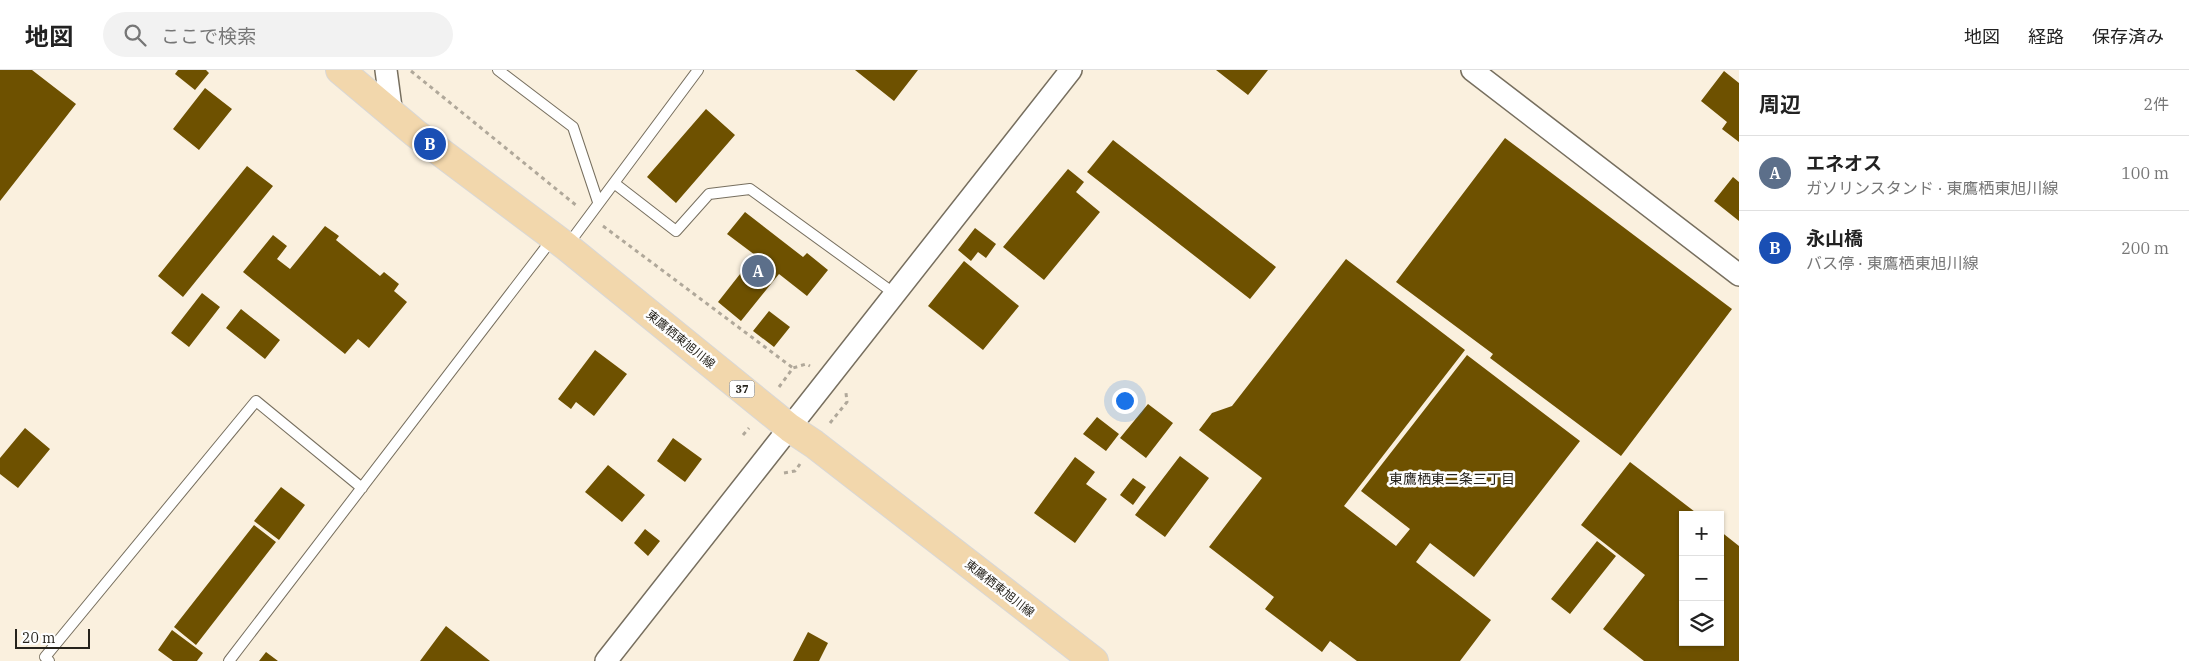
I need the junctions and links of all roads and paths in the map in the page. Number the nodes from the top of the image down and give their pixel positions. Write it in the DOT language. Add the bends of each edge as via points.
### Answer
graph roads {
  1 [pos="340,70"];
  2 [pos="386,70"];
  3 [pos="498,70"];
  4 [pos="698,70"];
  5 [pos="1071,70"];
  6 [pos="1472,70"];
  7 [pos="392,114"];
  8 [pos="614,183"];
  9 [pos="598,202"];
  10 [pos="560,242"];
  11 [pos="1739,275"];
  12 [pos="895,294"];
  13 [pos="790,428"];
  14 [pos="362,488"];
  15 [pos="45,660"];
  16 [pos="230,661"];
  17 [pos="606,661"];
  18 [pos="1094,661"];
  1 -- 7 [label="main road, 東鷹栖東旭川線 / 37"];
  2 -- 7 [label="street"];
  3 -- 9 [label="lane" via="573,127"];
  4 -- 8 [label="lane"];
  5 -- 12 [label="street"];
  6 -- 11 [label="street"];
  7 -- 10 [label="main road, 東鷹栖東旭川線 / 37"];
  8 -- 9 [label="lane"];
  8 -- 12 [label="lane" via="676,231 710,194 750,189"];
  9 -- 10 [label="lane"];
  10 -- 13 [label="main road, 東鷹栖東旭川線 / 37"];
  10 -- 14 [label="lane"];
  12 -- 13 [label="street"];
  13 -- 17 [label="street"];
  13 -- 18 [label="main road, 東鷹栖東旭川線 / 37"];
  14 -- 15 [label="lane" via="256,401"];
  14 -- 16 [label="lane"];
}
